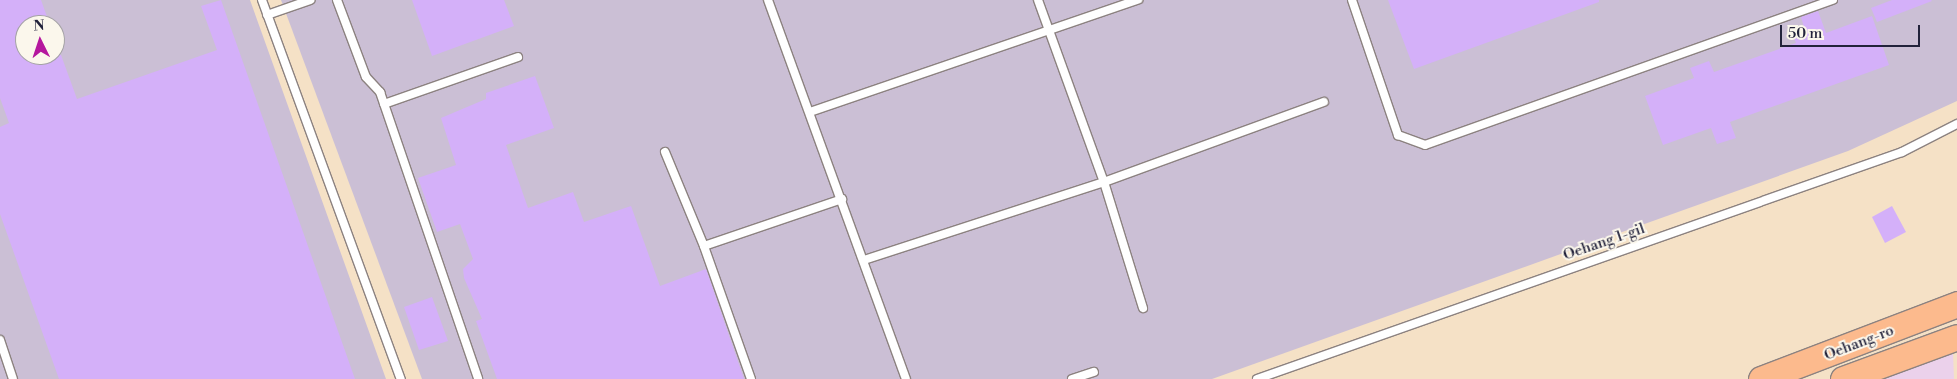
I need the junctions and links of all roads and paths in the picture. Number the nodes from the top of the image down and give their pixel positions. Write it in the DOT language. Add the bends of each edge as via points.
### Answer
graph roads {
  1 [pos="262,0"];
  2 [pos="310,0"];
  3 [pos="337,0"];
  4 [pos="768,0"];
  5 [pos="1038,0"];
  6 [pos="1138,0"];
  7 [pos="1352,0"];
  8 [pos="1834,0"];
  9 [pos="267,15"];
  10 [pos="1048,30"];
  11 [pos="518,57"];
  12 [pos="1324,102"];
  13 [pos="384,104"];
  14 [pos="810,112"];
  15 [pos="1957,124"];
  16 [pos="664,152"];
  17 [pos="1104,182"];
  18 [pos="842,199"];
  19 [pos="704,246"];
  20 [pos="864,260"];
  21 [pos="1957,304"];
  22 [pos="1144,308"];
  23 [pos="1957,337"];
  24 [pos="0,340"];
  25 [pos="1094,372"];
  26 [pos="13,379"];
  27 [pos="401,379"];
  28 [pos="478,379"];
  29 [pos="751,379"];
  30 [pos="906,379"];
  31 [pos="1072,379"];
  32 [pos="1257,379"];
  33 [pos="1761,379"];
  34 [pos="1843,379"];
  1 -- 9 [label="lane"];
  2 -- 9 [label="lane"];
  3 -- 13 [label="lane" via="366,78"];
  4 -- 14 [label="lane"];
  5 -- 10 [label="lane"];
  6 -- 10 [label="lane"];
  7 -- 8 [label="lane" via="1398,134 1425,145"];
  9 -- 27 [label="lane"];
  10 -- 14 [label="lane"];
  10 -- 17 [label="lane"];
  11 -- 13 [label="lane"];
  12 -- 17 [label="lane"];
  13 -- 28 [label="lane"];
  14 -- 18 [label="lane"];
  15 -- 32 [label="lane, Oehang 1-gil" via="1902,152"];
  16 -- 19 [label="lane"];
  17 -- 20 [label="lane"];
  17 -- 22 [label="lane"];
  18 -- 19 [label="lane"];
  18 -- 20 [label="lane"];
  19 -- 29 [label="lane"];
  20 -- 30 [label="lane"];
  21 -- 33 [label="main road, Oehang-ro"];
  23 -- 34 [label="main road, Oehang-ro"];
  24 -- 26 [label="lane"];
  25 -- 31 [label="lane"];
}
